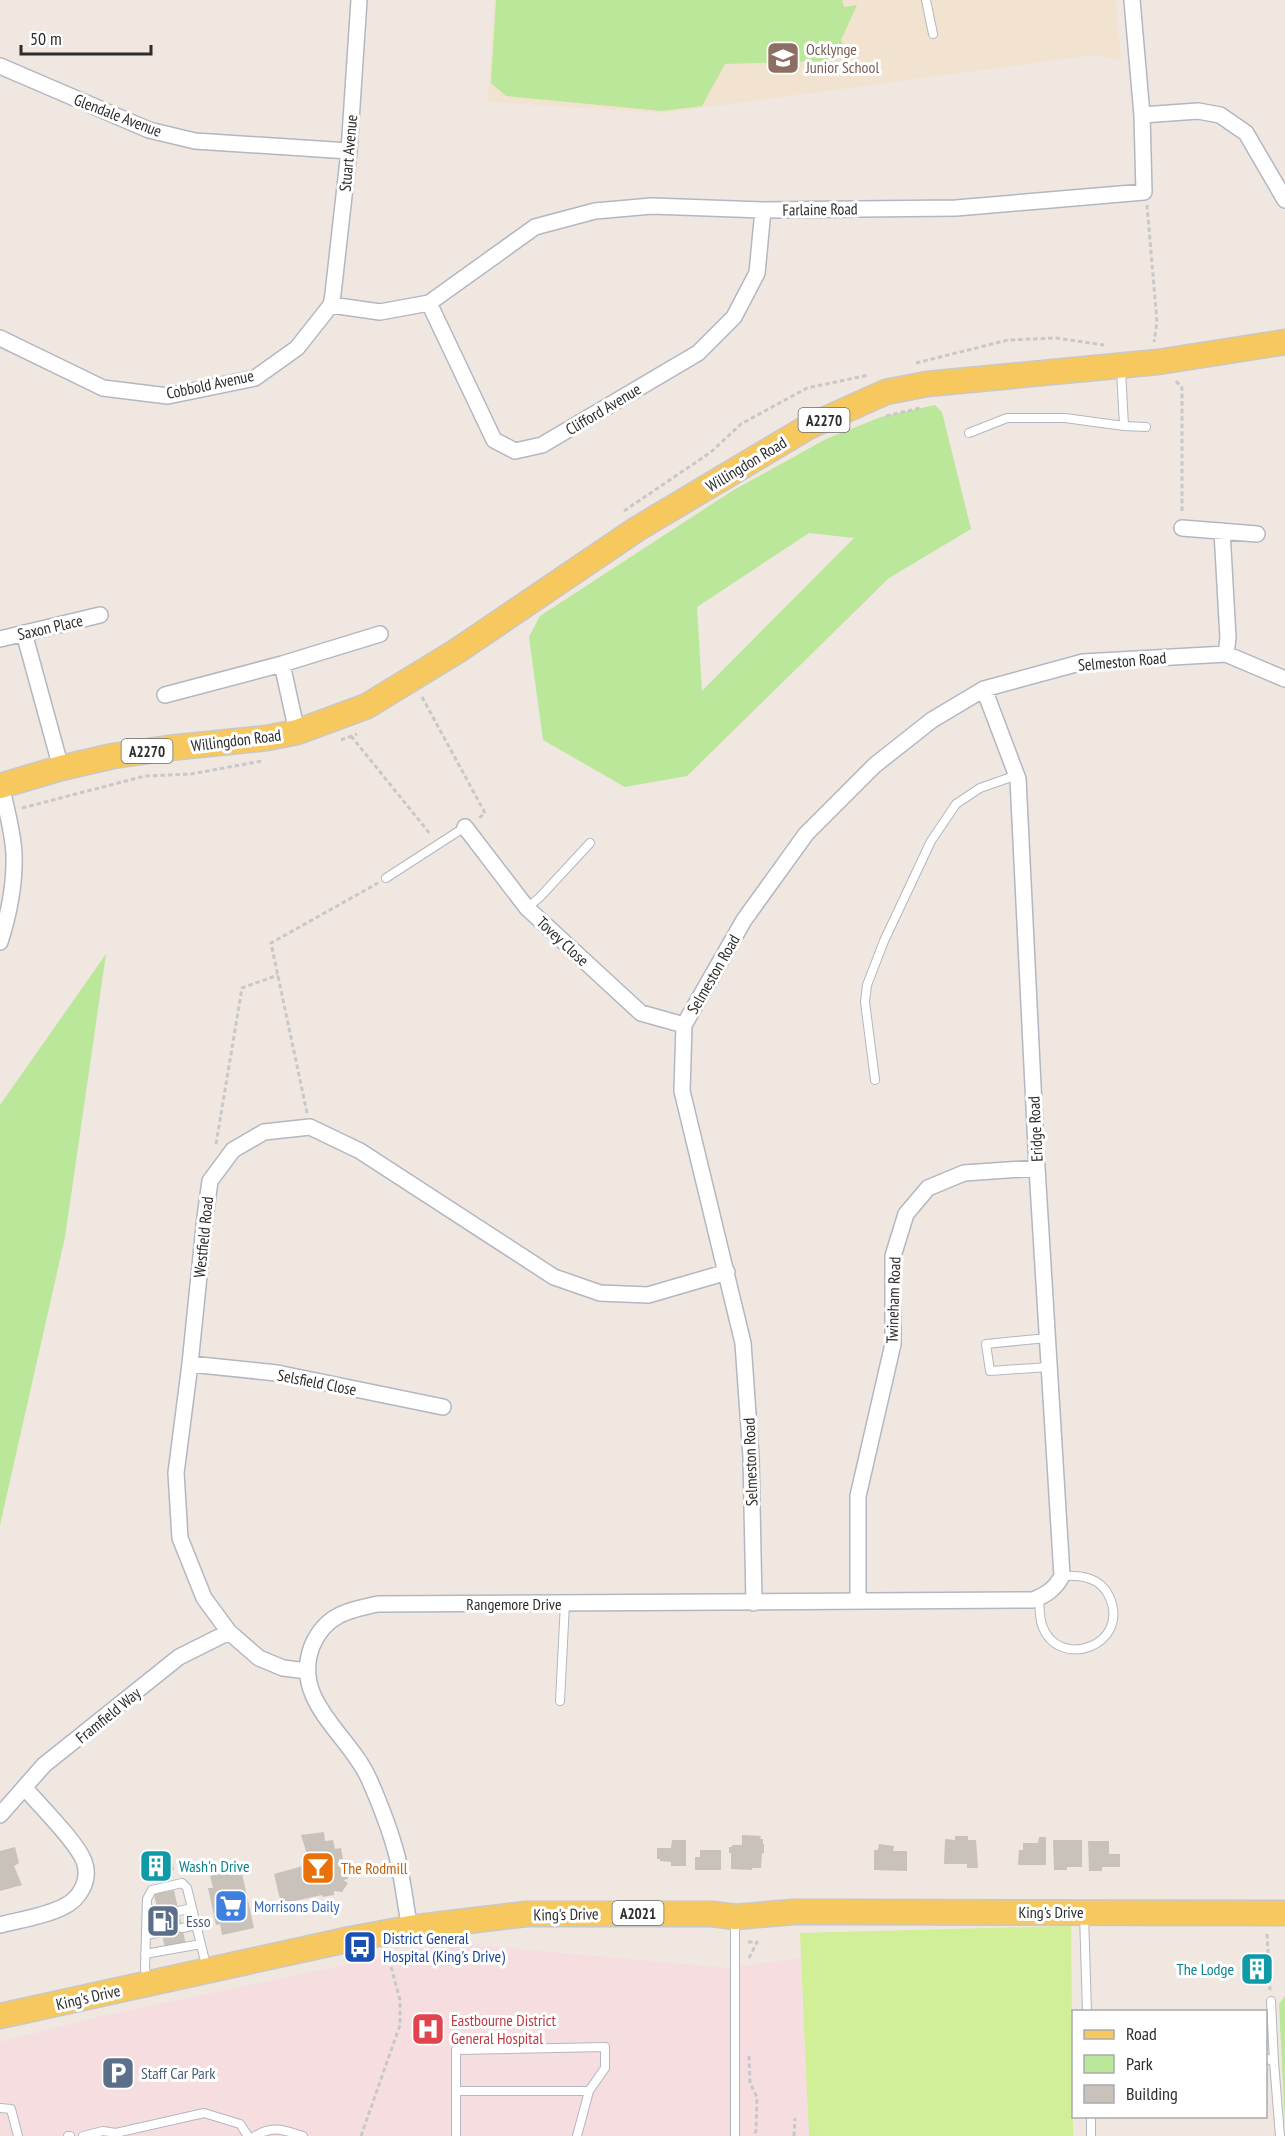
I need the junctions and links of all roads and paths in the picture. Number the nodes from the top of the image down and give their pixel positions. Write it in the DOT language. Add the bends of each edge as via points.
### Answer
graph roads {
  1 [pos="359,0"];
  2 [pos="926,0"];
  3 [pos="1132,0"];
  4 [pos="933,34"];
  5 [pos="0,66"];
  6 [pos="1142,115"];
  7 [pos="349,151"];
  8 [pos="1285,200"];
  9 [pos="763,210"];
  10 [pos="429,303"];
  11 [pos="331,305"];
  12 [pos="0,338"];
  13 [pos="1285,342"];
  14 [pos="1121,365"];
  15 [pos="924,407"];
  16 [pos="881,417"];
  17 [pos="1124,426"];
  18 [pos="1146,427"];
  19 [pos="969,434"];
  20 [pos="1182,528"];
  21 [pos="1222,531"];
  22 [pos="1257,534"];
  23 [pos="100,615"];
  24 [pos="24,633"];
  25 [pos="380,634"];
  26 [pos="0,639"];
  27 [pos="1226,654"];
  28 [pos="282,664"];
  29 [pos="1285,679"];
  30 [pos="984,689"];
  31 [pos="431,691"];
  32 [pos="165,695"];
  33 [pos="422,697"];
  34 [pos="416,700"];
  35 [pos="297,732"];
  36 [pos="360,732"];
  37 [pos="351,736"];
  38 [pos="341,740"];
  39 [pos="268,760"];
  40 [pos="61,768"];
  41 [pos="1017,775"];
  42 [pos="0,785"];
  43 [pos="7,812"];
  44 [pos="465,827"];
  45 [pos="590,843"];
  46 [pos="439,844"];
  47 [pos="386,878"];
  48 [pos="528,908"];
  49 [pos="0,942"];
  50 [pos="278,975"];
  51 [pos="684,1025"];
  52 [pos="874,1080"];
  53 [pos="310,1127"];
  54 [pos="215,1147"];
  55 [pos="1037,1168"];
  56 [pos="727,1272"];
  57 [pos="1047,1338"];
  58 [pos="190,1364"];
  59 [pos="1049,1367"];
  60 [pos="443,1407"];
  61 [pos="1062,1576"];
  62 [pos="1039,1598"];
  63 [pos="858,1601"];
  64 [pos="565,1603"];
  65 [pos="754,1603"];
  66 [pos="229,1632"];
  67 [pos="307,1671"];
  68 [pos="560,1701"];
  69 [pos="25,1788"];
  70 [pos="0,1815"];
  71 [pos="192,1908"];
  72 [pos="178,1911"];
  73 [pos="1084,1913"];
  74 [pos="1276,1913"];
  75 [pos="158,1915"];
  76 [pos="147,1917"];
  77 [pos="735,1917"];
  78 [pos="0,1925"];
  79 [pos="196,1925"];
  80 [pos="182,1928"];
  81 [pos="410,1928"];
  82 [pos="162,1932"];
  83 [pos="381,1933"];
  84 [pos="146,1935"];
  85 [pos="735,1943"];
  86 [pos="201,1944"];
  87 [pos="146,1954"];
  88 [pos="748,1960"];
  89 [pos="208,1970"];
  90 [pos="147,1984"];
  91 [pos="1270,2001"];
  92 [pos="1087,2010"];
  93 [pos="0,2016"];
  94 [pos="749,2050"];
  95 [pos="1270,2060"];
  96 [pos="456,2091"];
  97 [pos="589,2091"];
  98 [pos="0,2108"];
  99 [pos="795,2118"];
  100 [pos="1090,2118"];
  101 [pos="18,2136"];
  102 [pos="83,2136"];
  103 [pos="248,2136"];
  104 [pos="255,2136"];
  105 [pos="303,2136"];
  106 [pos="361,2136"];
  107 [pos="456,2136"];
  108 [pos="578,2136"];
  109 [pos="735,2136"];
  110 [pos="753,2136"];
  111 [pos="794,2136"];
  112 [pos="1091,2136"];
  113 [pos="1280,2136"];
  1 -- 7 [label="street, Stuart Avenue"];
  2 -- 4 [label="lane"];
  3 -- 6 [label="street, Farlaine Road"];
  5 -- 7 [label="street, Glendale Avenue" via="148,130 172,136 195,141"];
  6 -- 8 [label="street" via="1198,111 1220,115 1246,133"];
  6 -- 9 [label="street, Farlaine Road" via="1144,192 956,208"];
  7 -- 11 [label="street, Stuart Avenue"];
  9 -- 10 [label="street, Farlaine Road" via="652,206 595,211 535,227"];
  9 -- 10 [label="street, Clifford Avenue" via="757,273 734,317 698,353 542,446 515,451 494,440"];
  10 -- 11 [label="street, Farlaine Road" via="380,312"];
  11 -- 12 [label="street, Cobbold Avenue" via="297,348 255,378 168,396 104,388"];
  13 -- 14 [label="main road, Willingdon Road / A2270"];
  14 -- 17 [label="lane"];
  14 -- 35 [label="main road, Willingdon Road / A2270" via="927,384 886,392 808,427 638,529 457,651 367,706"];
  15 -- 16 [label="path"];
  17 -- 18 [label="lane"];
  17 -- 19 [label="lane" via="1065,418 1007,418"];
  20 -- 21 [label="street"];
  21 -- 22 [label="street"];
  21 -- 27 [label="street"];
  23 -- 24 [label="street, Saxon Place"];
  24 -- 26 [label="street, Saxon Place"];
  24 -- 40 [label="street"];
  25 -- 28 [label="street"];
  27 -- 29 [label="street, Selmeston Road"];
  27 -- 30 [label="street, Selmeston Road" via="1083,662"];
  28 -- 32 [label="street"];
  28 -- 35 [label="street, Willingdon Road"];
  30 -- 41 [label="street, Eridge Road"];
  30 -- 51 [label="street, Selmeston Road" via="932,720 875,765 806,834 744,920"];
  31 -- 33 [label="path"];
  33 -- 34 [label="path"];
  33 -- 44 [label="path" via="485,813"];
  35 -- 40 [label="main road, Willingdon Road / A2270" via="113,756"];
  36 -- 37 [label="path"];
  37 -- 38 [label="path"];
  37 -- 46 [label="path"];
  39 -- 43 [label="path" via="191,774 145,776"];
  40 -- 42 [label="main road, Willingdon Road / A2270"];
  41 -- 52 [label="lane" via="980,788 956,804 931,841 888,931 867,985 865,1002"];
  41 -- 55 [label="street, Eridge Road"];
  42 -- 43 [label="street"];
  43 -- 49 [label="street" via="14,880"];
  44 -- 46 [label="lane"];
  44 -- 48 [label="street, Tovey Close"];
  45 -- 48 [label="lane"];
  46 -- 47 [label="lane"];
  47 -- 50 [label="path" via="271,943"];
  48 -- 51 [label="street, Tovey Close" via="641,1013"];
  50 -- 53 [label="path"];
  50 -- 54 [label="path" via="242,988"];
  51 -- 56 [label="street, Selmeston Road" via="682,1091"];
  53 -- 56 [label="street" via="360,1151 554,1276 591,1290 648,1295"];
  53 -- 58 [label="street, Westfield Road" via="264,1132 232,1150 210,1181"];
  55 -- 57 [label="street, Eridge Road"];
  55 -- 63 [label="street, Twineham Road" via="964,1173 928,1188 906,1214 893,1256 893,1344 858,1496"];
  56 -- 65 [label="street, Selmeston Road" via="743,1343 751,1457"];
  57 -- 59 [label="street, Eridge Road"];
  57 -- 59 [label="lane" via="986,1344 990,1371"];
  58 -- 60 [label="street, Selsfield Close" via="277,1373"];
  58 -- 66 [label="street, Westfield Road" via="176,1473 180,1538 204,1598"];
  59 -- 61 [label="street, Eridge Road"];
  61 -- 62 [label="street" via="1057,1585"];
  61 -- 62 [label="lane" via="1092,1579 1107,1591 1114,1612 1105,1637 1087,1649 1064,1648 1049,1638 1042,1627"];
  62 -- 63 [label="street, Rangemore Drive"];
  63 -- 65 [label="street, Rangemore Drive"];
  64 -- 65 [label="street, Rangemore Drive"];
  64 -- 67 [label="street, Rangemore Drive" via="378,1604 345,1611 315,1639"];
  64 -- 68 [label="lane"];
  66 -- 67 [label="street, Westfield Road" via="259,1658 283,1668"];
  66 -- 69 [label="street, Framfield Way" via="179,1657 44,1765"];
  67 -- 81 [label="street, Rangemore Drive" via="315,1701 364,1769 382,1810 397,1858"];
  69 -- 70 [label="street, Framfield Way"];
  69 -- 78 [label="street" via="76,1847 84,1862 83,1888 78,1898 61,1908"];
  71 -- 72 [label="lane"];
  71 -- 76 [label="lane" via="182,1883 152,1890 147,1899"];
  71 -- 79 [label="lane"];
  73 -- 74 [label="main road, King's Drive / A2021"];
  73 -- 77 [label="main road, King's Drive / A2021" via="793,1912"];
  73 -- 92 [label="lane"];
  74 -- 91 [label="path"];
  75 -- 76 [label="lane"];
  76 -- 84 [label="lane"];
  77 -- 81 [label="main road, King's Drive / A2021" via="526,1914"];
  77 -- 85 [label="lane"];
  79 -- 80 [label="lane"];
  79 -- 86 [label="lane"];
  81 -- 83 [label="main road, King's Drive / A2021"];
  82 -- 84 [label="lane"];
  83 -- 89 [label="main road, King's Drive / A2021"];
  83 -- 106 [label="path" via="400,2000 400,2025"];
  84 -- 87 [label="lane"];
  85 -- 88 [label="path" via="757,1942"];
  85 -- 109 [label="lane"];
  86 -- 87 [label="lane"];
  86 -- 89 [label="lane"];
  87 -- 90 [label="lane"];
  89 -- 90 [label="main road, King's Drive / A2021"];
  90 -- 93 [label="main road, King's Drive / A2021"];
  91 -- 95 [label="lane"];
  94 -- 110 [label="path" via="750,2083 757,2097"];
  95 -- 113 [label="lane"];
  96 -- 97 [label="lane"];
  96 -- 97 [label="lane" via="456,2050 605,2047 605,2068"];
  96 -- 107 [label="lane"];
  97 -- 108 [label="lane"];
  98 -- 101 [label="lane" via="11,2109"];
  99 -- 111 [label="path"];
  100 -- 112 [label="lane"];
  102 -- 103 [label="lane" via="103,2131 116,2133 204,2113 240,2124"];
  104 -- 105 [label="lane" via="275,2128"];
}
